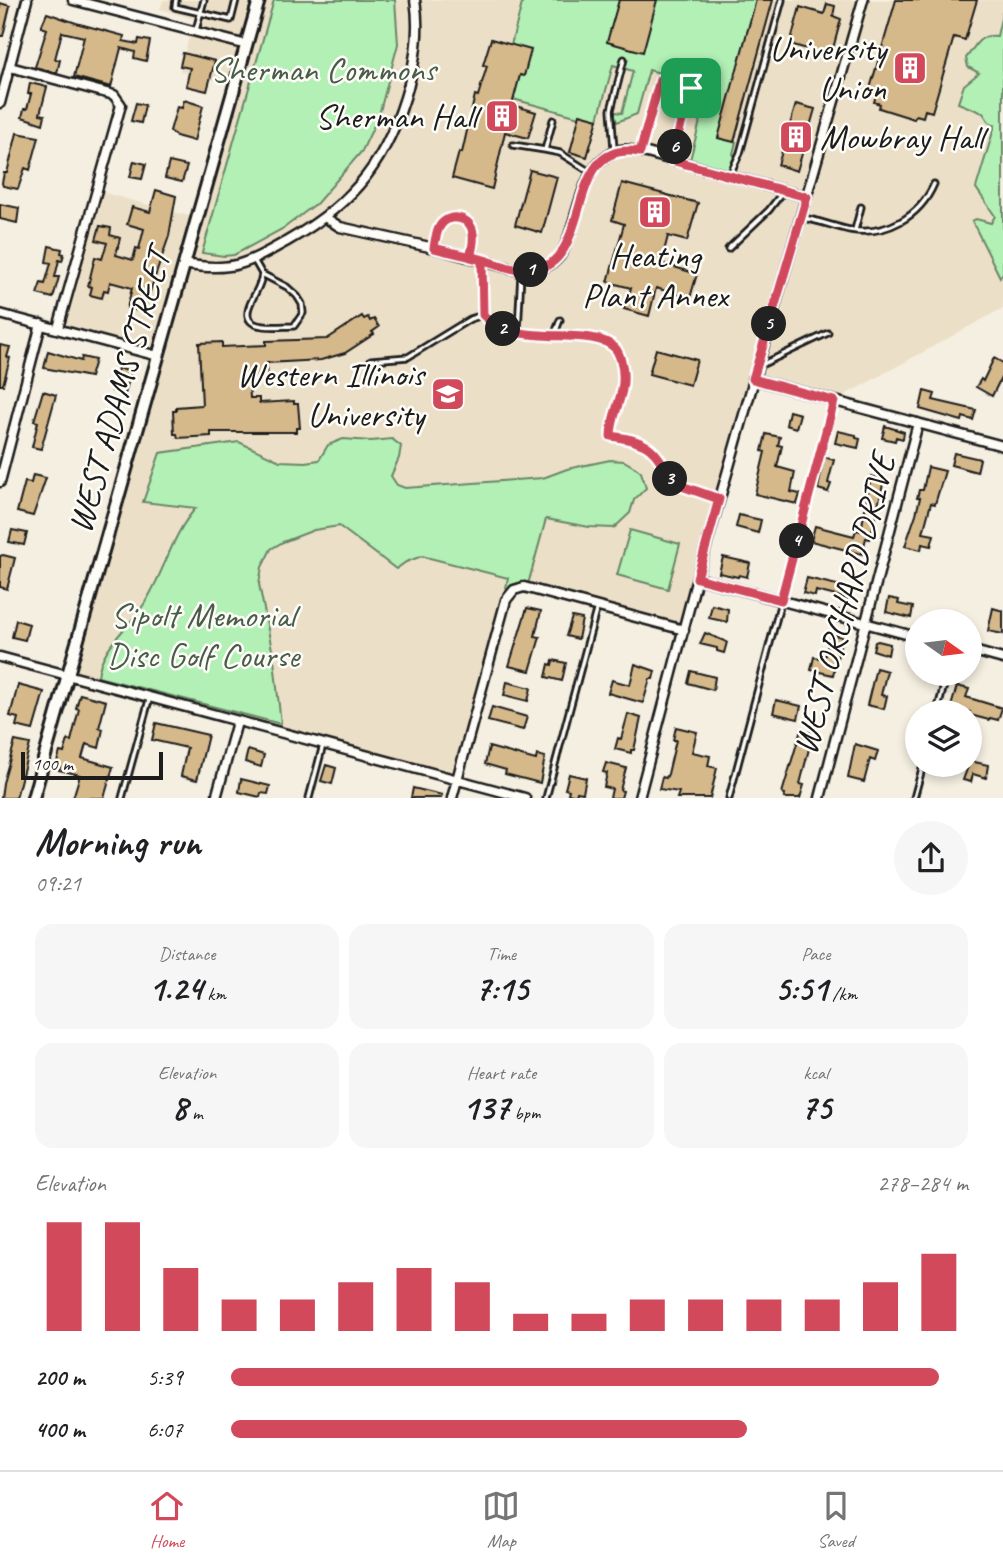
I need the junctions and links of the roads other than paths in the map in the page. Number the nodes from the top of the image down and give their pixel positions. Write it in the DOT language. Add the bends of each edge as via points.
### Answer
graph roads {
  1 [pos="27,0"];
  2 [pos="73,0"];
  3 [pos="176,0"];
  4 [pos="204,0"];
  5 [pos="236,0"];
  6 [pos="260,0"];
  7 [pos="415,0"];
  8 [pos="782,0"];
  9 [pos="863,0"];
  10 [pos="201,13"];
  11 [pos="196,32"];
  12 [pos="247,45"];
  13 [pos="624,59"];
  14 [pos="10,67"];
  15 [pos="0,103"];
  16 [pos="553,120"];
  17 [pos="513,145"];
  18 [pos="545,150"];
  19 [pos="614,152"];
  20 [pos="640,152"];
  21 [pos="671,160"];
  22 [pos="592,173"];
  23 [pos="729,176"];
  24 [pos="933,184"];
  25 [pos="783,191"];
  26 [pos="807,197"];
  27 [pos="861,206"];
  28 [pos="326,218"];
  29 [pos="800,218"];
  30 [pos="855,230"];
  31 [pos="434,248"];
  32 [pos="728,249"];
  33 [pos="470,257"];
  34 [pos="254,260"];
  35 [pos="482,260"];
  36 [pos="184,264"];
  37 [pos="521,271"];
  38 [pos="262,274"];
  39 [pos="0,314"];
  40 [pos="483,315"];
  41 [pos="560,320"];
  42 [pos="41,324"];
  43 [pos="58,328"];
  44 [pos="518,331"];
  45 [pos="828,333"];
  46 [pos="554,336"];
  47 [pos="158,356"];
  48 [pos="371,360"];
  49 [pos="757,366"];
  50 [pos="753,379"];
  51 [pos="834,401"];
  52 [pos="918,423"];
  53 [pos="1003,446"];
  54 [pos="0,482"];
  55 [pos="719,499"];
  56 [pos="697,578"];
  57 [pos="781,600"];
  58 [pos="597,607"];
  59 [pos="866,623"];
  60 [pos="684,630"];
  61 [pos="905,634"];
  62 [pos="982,653"];
  63 [pos="0,657"];
  64 [pos="1003,659"];
  65 [pos="67,676"];
  66 [pos="150,698"];
  67 [pos="237,722"];
  68 [pos="323,745"];
  69 [pos="920,777"];
  70 [pos="457,781"];
  71 [pos="33,798"];
  72 [pos="122,798"];
  73 [pos="216,798"];
  74 [pos="309,798"];
  75 [pos="452,798"];
  76 [pos="525,798"];
  77 [pos="546,798"];
  78 [pos="639,798"];
  79 [pos="729,798"];
  80 [pos="820,798"];
  81 [pos="914,798"];
  1 -- 14 [label="street"];
  2 -- 11 [label="street"];
  3 -- 10 [label="lane" via="174,7"];
  4 -- 10 [label="lane"];
  5 -- 10 [label="lane" via="231,20"];
  6 -- 12 [label="street, WEST ADAMS STREET"];
  7 -- 28 [label="street" via="415,61 390,139 370,173"];
  8 -- 23 [label="lane" via="740,153"];
  9 -- 26 [label="street"];
  10 -- 11 [label="lane"];
  11 -- 12 [label="street"];
  12 -- 36 [label="street, WEST ADAMS STREET"];
  13 -- 19 [label="lane" via="611,110"];
  14 -- 15 [label="street"];
  14 -- 43 [label="street" via="114,96 121,105"];
  16 -- 18 [label="lane"];
  17 -- 18 [label="lane"];
  18 -- 22 [label="lane" via="560,153"];
  19 -- 20 [label="street"];
  19 -- 22 [label="street"];
  20 -- 21 [label="street"];
  20 -- 21 [label="lane" via="660,80 691,88"];
  21 -- 23 [label="street"];
  22 -- 37 [label="street" via="561,254 548,266"];
  23 -- 25 [label="street"];
  24 -- 30 [label="lane" via="923,204 908,217 891,227"];
  25 -- 26 [label="street"];
  25 -- 32 [label="lane"];
  26 -- 29 [label="street"];
  27 -- 30 [label="lane"];
  28 -- 31 [label="street" via="340,227"];
  28 -- 34 [label="street"];
  29 -- 30 [label="lane"];
  29 -- 49 [label="street"];
  31 -- 33 [label="street"];
  31 -- 33 [label="lane" via="442,223 458,218 474,235"];
  33 -- 35 [label="street"];
  34 -- 36 [label="street" via="220,269"];
  34 -- 38 [label="lane"];
  35 -- 37 [label="street"];
  35 -- 40 [label="lane"];
  36 -- 47 [label="street, WEST ADAMS STREET"];
  37 -- 44 [label="lane"];
  38 -- 38 [label="lane" via="249,307 252,323 258,327 294,326 303,313 302,304 287,287"];
  39 -- 42 [label="street"];
  40 -- 44 [label="lane" via="498,328"];
  40 -- 48 [label="lane" via="408,357"];
  41 -- 46 [label="lane"];
  42 -- 43 [label="street"];
  42 -- 54 [label="street"];
  43 -- 47 [label="street"];
  44 -- 46 [label="lane"];
  45 -- 49 [label="lane"];
  46 -- 55 [label="lane" via="602,341 615,348 624,374 611,436 643,443 662,460 673,483"];
  47 -- 65 [label="street, WEST ADAMS STREET"];
  49 -- 50 [label="street"];
  50 -- 51 [label="street"];
  50 -- 55 [label="street"];
  51 -- 52 [label="street"];
  51 -- 57 [label="lane"];
  52 -- 53 [label="street"];
  52 -- 59 [label="street, WEST ORCHARD DRIVE"];
  55 -- 56 [label="street"];
  56 -- 57 [label="street"];
  56 -- 60 [label="street"];
  57 -- 59 [label="street"];
  57 -- 79 [label="lane"];
  58 -- 60 [label="street"];
  58 -- 70 [label="street" via="524,587 514,590 506,600"];
  58 -- 77 [label="lane"];
  59 -- 61 [label="street"];
  59 -- 80 [label="street, WEST ORCHARD DRIVE"];
  60 -- 78 [label="street"];
  62 -- 64 [label="street"];
  63 -- 65 [label="street"];
  65 -- 66 [label="street"];
  65 -- 71 [label="street, WEST ADAMS STREET"];
  66 -- 67 [label="street"];
  66 -- 72 [label="lane"];
  67 -- 68 [label="street"];
  67 -- 73 [label="street"];
  68 -- 70 [label="street"];
  68 -- 74 [label="lane"];
  69 -- 81 [label="lane"];
  70 -- 75 [label="street"];
  70 -- 76 [label="street"];
}
